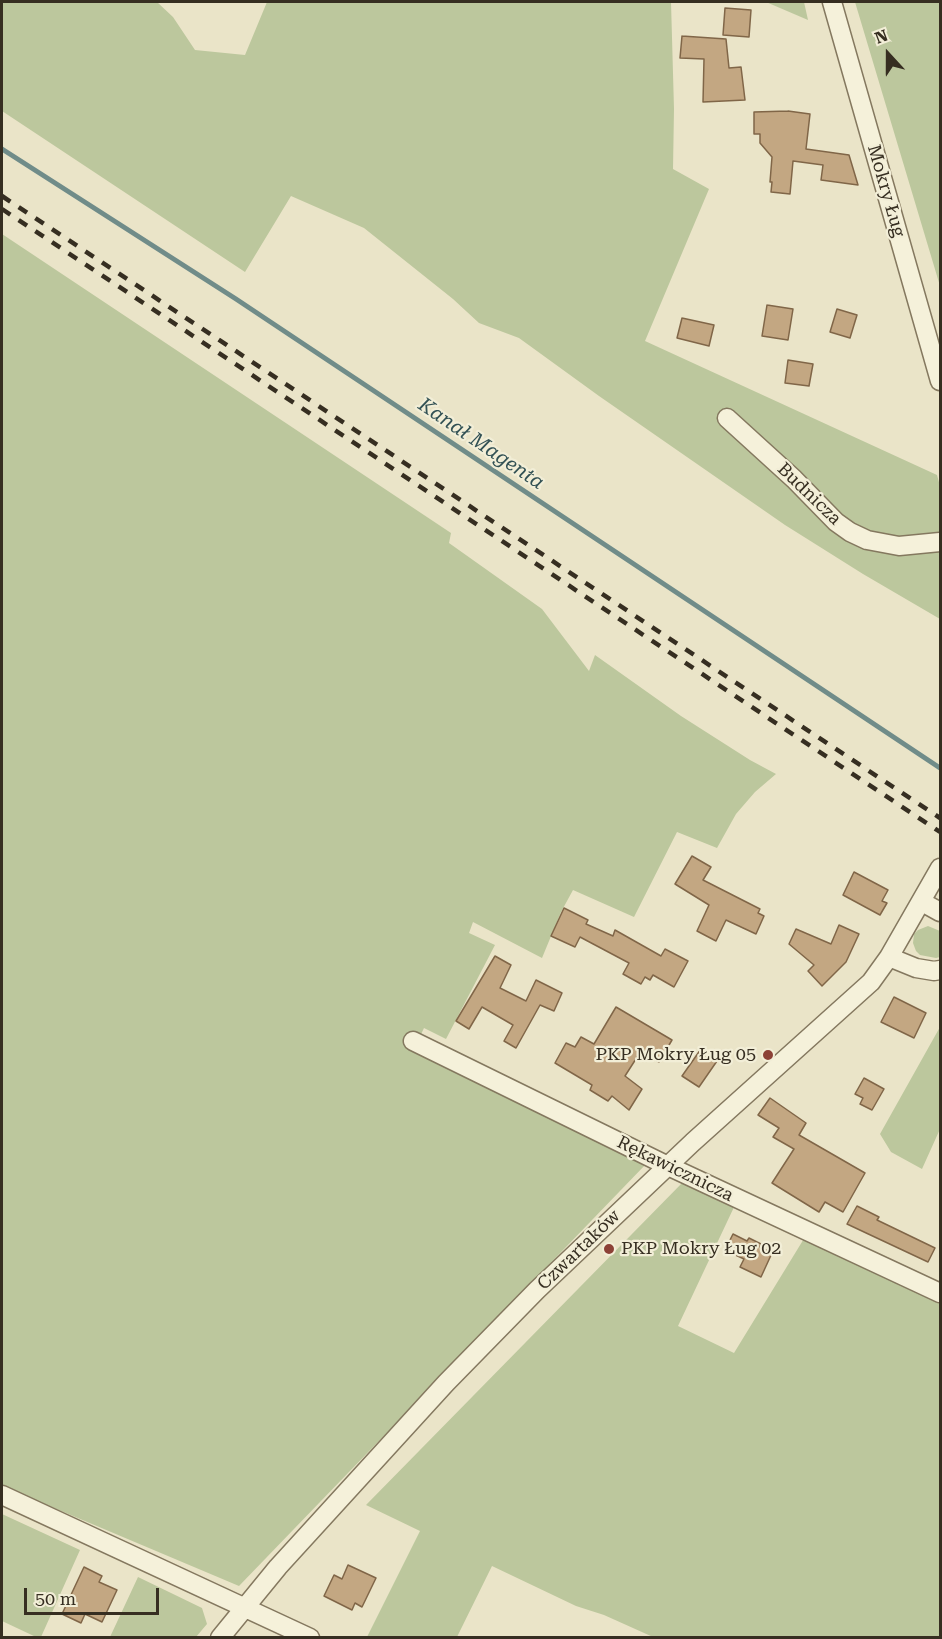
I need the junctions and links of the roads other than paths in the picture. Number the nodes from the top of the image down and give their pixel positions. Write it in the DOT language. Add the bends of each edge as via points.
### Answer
graph roads {
  1 [pos="832,2"];
  2 [pos="940,381"];
  3 [pos="727,418"];
  4 [pos="940,542"];
  5 [pos="940,868"];
  6 [pos="921,902"];
  7 [pos="940,912"];
  8 [pos="889,957"];
  9 [pos="940,970"];
  10 [pos="412,1041"];
  11 [pos="668,1166"];
  12 [pos="940,1293"];
  13 [pos="2,1495"];
  14 [pos="244,1606"];
  15 [pos="220,1638"];
  16 [pos="310,1638"];
  1 -- 2 [label="street, Mokry Ług"];
  3 -- 4 [label="street, Budnicza" via="850,532 867,540 899,546"];
  5 -- 6 [label="street, Czwartaków"];
  6 -- 7 [label="street"];
  6 -- 8 [label="street, Czwartaków"];
  8 -- 9 [label="street" via="916,968"];
  8 -- 11 [label="street, Czwartaków" via="863,990"];
  10 -- 11 [label="street, Rękawicznicza"];
  11 -- 12 [label="street, Rękawicznicza"];
  11 -- 14 [label="street, Czwartaków" via="446,1383"];
  13 -- 14 [label="street"];
  14 -- 15 [label="street, Czwartaków"];
  14 -- 16 [label="street"];
}
